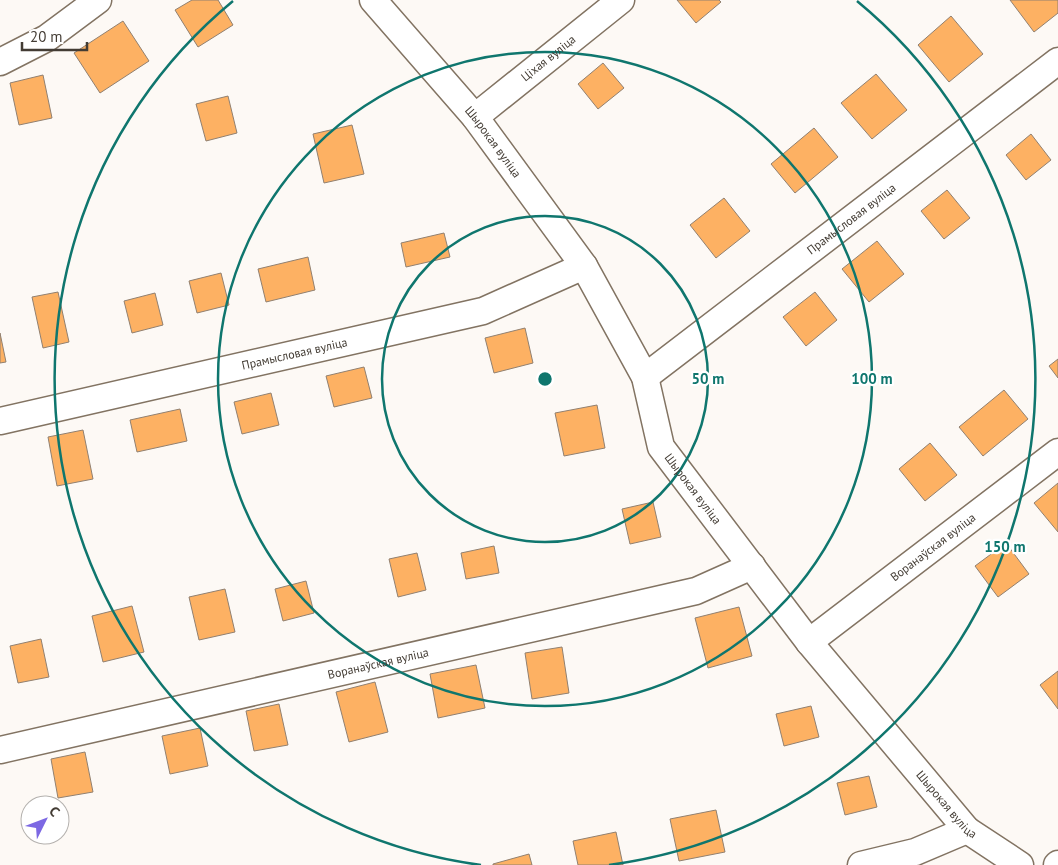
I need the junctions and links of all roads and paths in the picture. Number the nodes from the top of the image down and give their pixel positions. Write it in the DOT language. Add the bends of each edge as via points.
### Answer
graph roads {
  1 [pos="98,0"];
  2 [pos="373,0"];
  3 [pos="621,0"];
  4 [pos="1058,61"];
  5 [pos="0,62"];
  6 [pos="475,117"];
  7 [pos="584,266"];
  8 [pos="645,377"];
  9 [pos="0,421"];
  10 [pos="1058,452"];
  11 [pos="752,566"];
  12 [pos="809,642"];
  13 [pos="0,750"];
  14 [pos="967,830"];
  15 [pos="861,865"];
  16 [pos="1020,865"];
  1 -- 5 [label="street" via="47,38"];
  2 -- 6 [label="street, Шырокая вуліца"];
  3 -- 6 [label="street, Ціхая вуліца"];
  4 -- 8 [label="street, Прамысловая вуліца"];
  6 -- 7 [label="street, Шырокая вуліца"];
  7 -- 8 [label="street, Шырокая вуліца"];
  7 -- 9 [label="street, Прамысловая вуліца" via="483,310"];
  8 -- 11 [label="street, Шырокая вуліца" via="661,447"];
  10 -- 12 [label="street, Воранаўская вуліца"];
  11 -- 12 [label="street, Шырокая вуліца"];
  11 -- 13 [label="street, Воранаўская вуліца" via="696,591"];
  12 -- 14 [label="street, Шырокая вуліца"];
  14 -- 15 [label="street" via="915,852"];
  14 -- 16 [label="street, Шырокая вуліца"];
}
